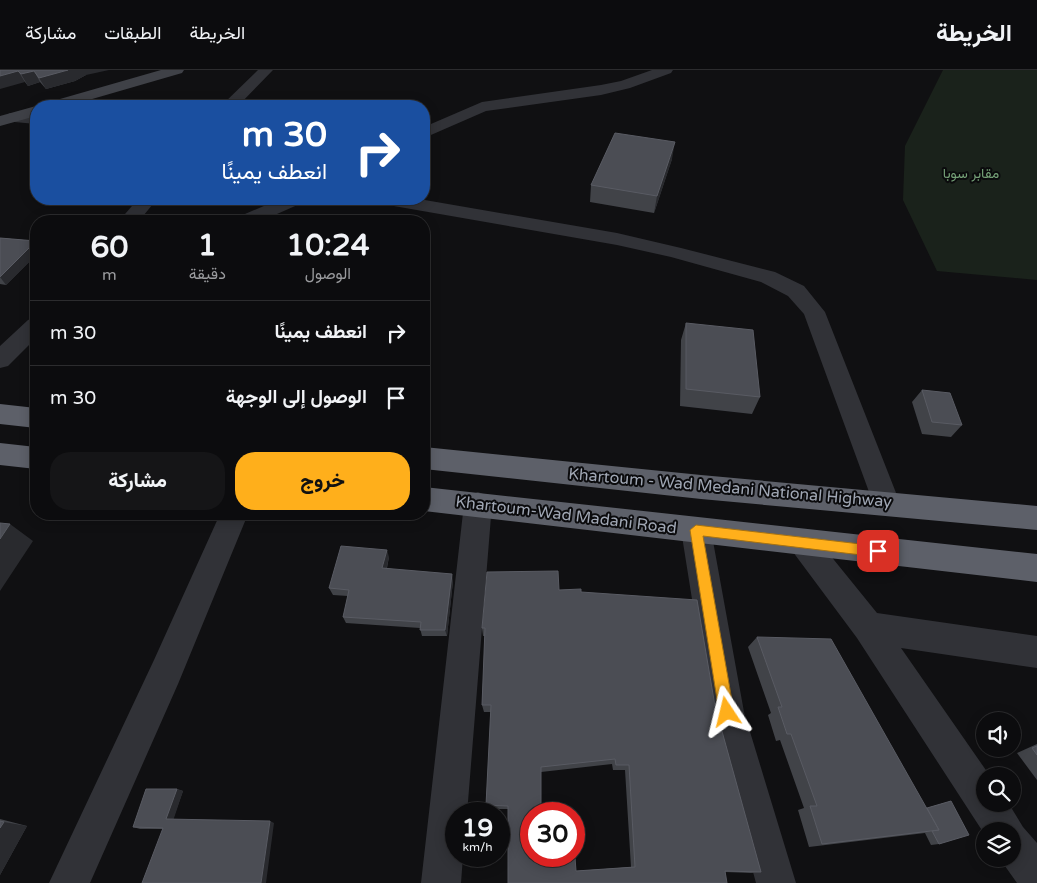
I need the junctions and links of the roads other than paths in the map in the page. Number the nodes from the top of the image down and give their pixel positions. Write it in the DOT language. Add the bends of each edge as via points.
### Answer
graph roads {
  1 [pos="177,70"];
  2 [pos="266,70"];
  3 [pos="666,70"];
  4 [pos="73,100"];
  5 [pos="235,100"];
  6 [pos="30,113"];
  7 [pos="30,119"];
  8 [pos="5,120"];
  9 [pos="430,130"];
  10 [pos="143,205"];
  11 [pos="281,205"];
  12 [pos="423,205"];
  13 [pos="134,215"];
  14 [pos="259,215"];
  15 [pos="30,332"];
  16 [pos="0,360"];
  17 [pos="0,414"];
  18 [pos="30,417"];
  19 [pos="0,454"];
  20 [pos="30,457"];
  21 [pos="430,459"];
  22 [pos="430,500"];
  23 [pos="886,503"];
  24 [pos="478,504"];
  25 [pos="1037,518"];
  26 [pos="231,520"];
  27 [pos="696,530"];
  28 [pos="803,543"];
  29 [pos="1037,568"];
  30 [pos="868,627"];
  31 [pos="1037,652"];
  32 [pos="976,788"];
  33 [pos="1021,855"];
  34 [pos="1037,877"];
  35 [pos="69,883"];
  36 [pos="441,883"];
  37 [pos="776,883"];
  1 -- 4 [label="street"];
  2 -- 5 [label="street"];
  3 -- 9 [label="street" via="601,90 482,107"];
  6 -- 8 [label="street"];
  7 -- 8 [label="street"];
  10 -- 13 [label="street"];
  11 -- 14 [label="street"];
  12 -- 23 [label="street" via="617,238 768,277 796,291 814,312"];
  15 -- 16 [label="street"];
  17 -- 18 [label="highway"];
  19 -- 20 [label="highway"];
  21 -- 23 [label="highway, Khartoum - Wad Medani National Highway"];
  22 -- 24 [label="highway, Khartoum-Wad Madani Road"];
  23 -- 25 [label="highway, Khartoum - Wad Medani National Highway"];
  24 -- 27 [label="highway, Khartoum-Wad Madani Road"];
  24 -- 36 [label="street"];
  26 -- 35 [label="street"];
  27 -- 28 [label="highway, Khartoum-Wad Madani Road"];
  27 -- 37 [label="street" via="727,712"];
  28 -- 29 [label="highway, Khartoum-Wad Madani Road"];
  28 -- 30 [label="street"];
  30 -- 31 [label="street"];
  30 -- 32 [label="street"];
  33 -- 34 [label="street"];
}
